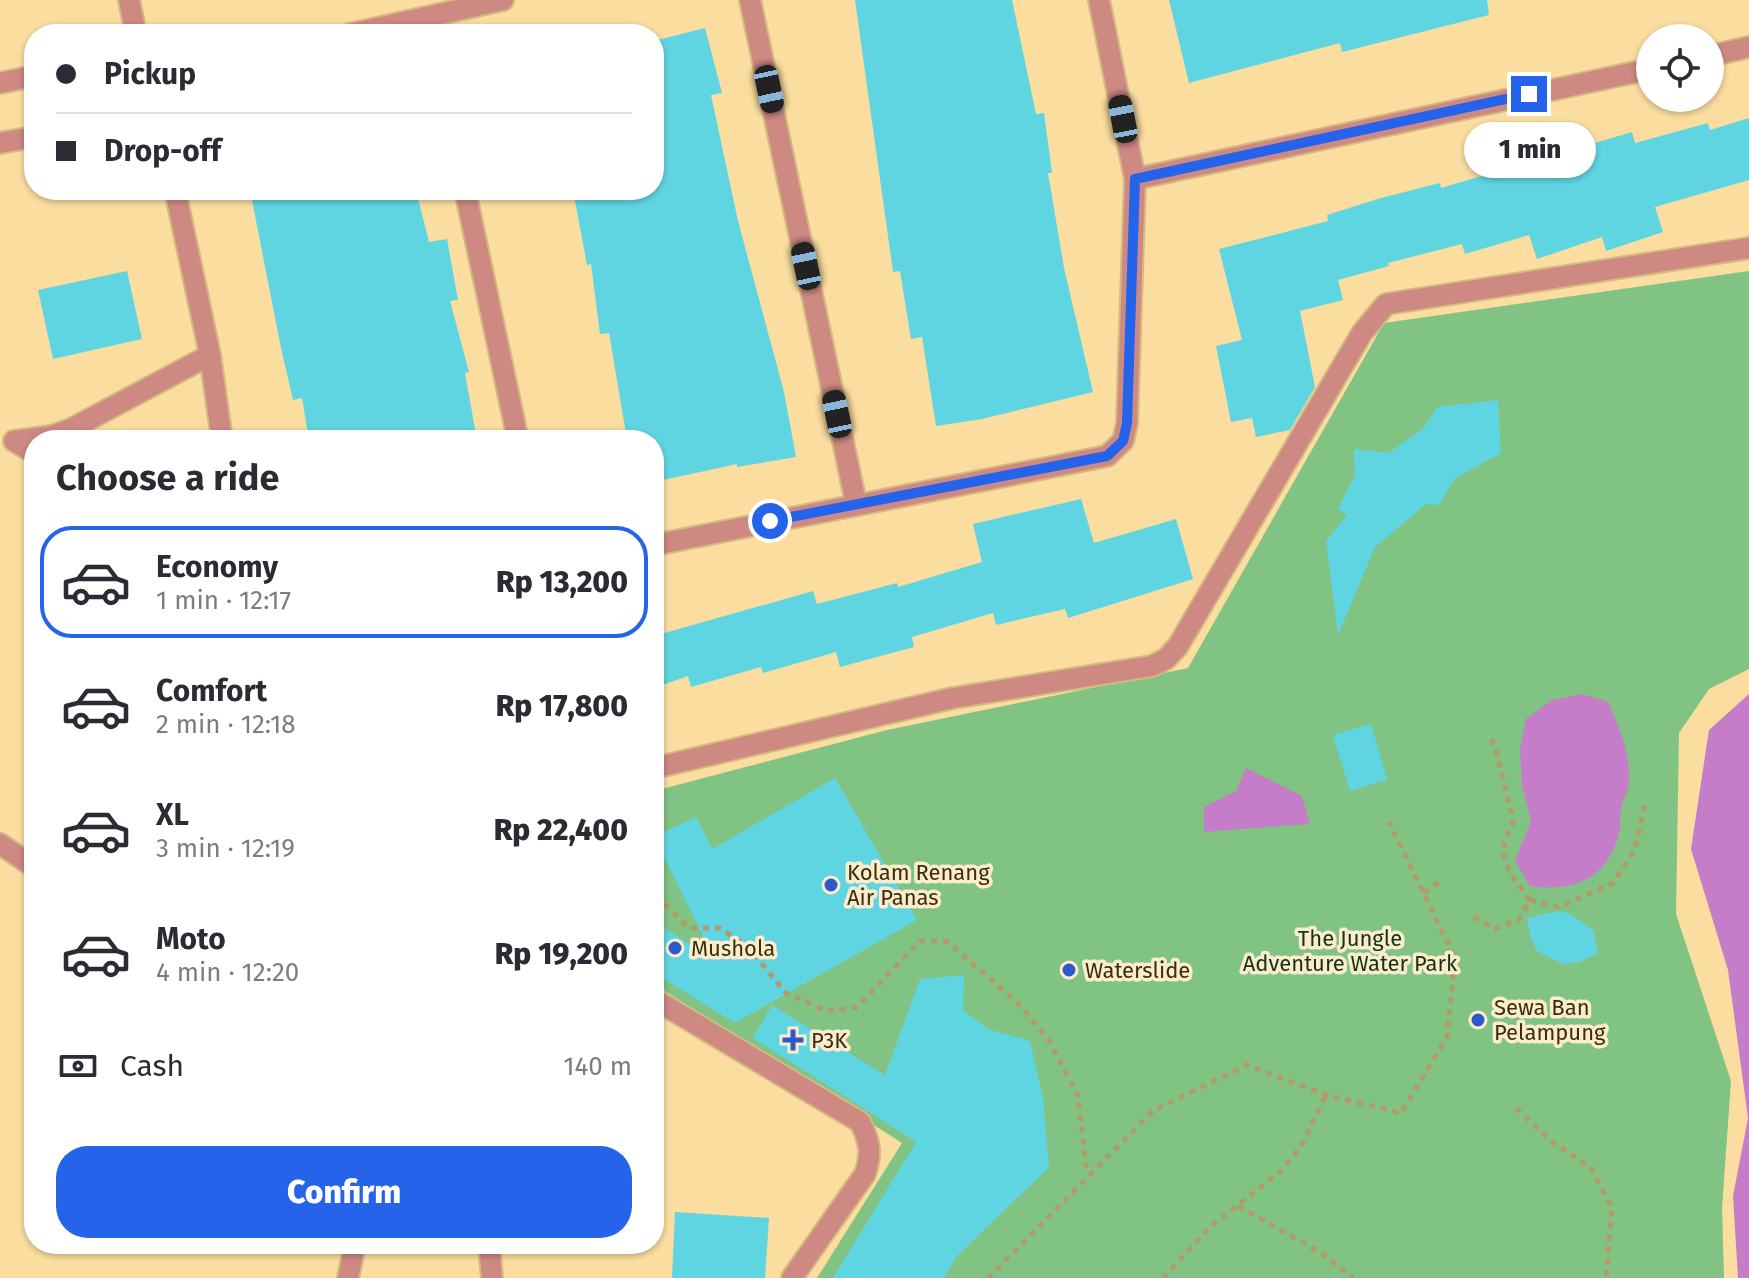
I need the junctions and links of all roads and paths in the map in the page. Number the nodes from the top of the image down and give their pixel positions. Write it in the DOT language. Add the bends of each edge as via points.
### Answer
graph roads {
  1 [pos="129,0"];
  2 [pos="503,0"];
  3 [pos="750,0"];
  4 [pos="1099,0"];
  5 [pos="134,24"];
  6 [pos="436,24"];
  7 [pos="1749,47"];
  8 [pos="1724,53"];
  9 [pos="1636,72"];
  10 [pos="24,78"];
  11 [pos="0,83"];
  12 [pos="24,139"];
  13 [pos="0,143"];
  14 [pos="1135,179"];
  15 [pos="177,200"];
  16 [pos="467,200"];
  17 [pos="1749,248"];
  18 [pos="210,355"];
  19 [pos="68,430"];
  20 [pos="221,430"];
  21 [pos="516,430"];
  22 [pos="856,503"];
  23 [pos="664,543"];
  24 [pos="1489,733"];
  25 [pos="664,766"];
  26 [pos="1645,805"];
  27 [pos="1389,822"];
  28 [pos="0,844"];
  29 [pos="24,860"];
  30 [pos="1442,880"];
  31 [pos="1424,893"];
  32 [pos="1530,900"];
  33 [pos="664,903"];
  34 [pos="1474,917"];
  35 [pos="664,1005"];
  36 [pos="1326,1095"];
  37 [pos="1516,1108"];
  38 [pos="1087,1175"];
  39 [pos="1238,1206"];
  40 [pos="353,1254"];
  41 [pos="490,1254"];
  42 [pos="991,1277"];
  43 [pos="348,1278"];
  44 [pos="492,1278"];
  45 [pos="792,1278"];
  46 [pos="1163,1278"];
  47 [pos="1353,1278"];
  48 [pos="1606,1278"];
  1 -- 5 [label="street"];
  2 -- 6 [label="street"];
  3 -- 22 [label="street"];
  4 -- 14 [label="street"];
  7 -- 8 [label="street"];
  9 -- 14 [label="street"];
  10 -- 11 [label="street"];
  12 -- 13 [label="street"];
  14 -- 22 [label="street" via="1127,423 1116,450 1107,456"];
  15 -- 18 [label="street"];
  16 -- 21 [label="street"];
  17 -- 25 [label="street" via="1386,304 1362,333 1178,646 1152,666 953,698"];
  18 -- 19 [label="street"];
  18 -- 20 [label="street"];
  22 -- 23 [label="street"];
  24 -- 32 [label="path" via="1514,820 1502,843 1508,872"];
  26 -- 32 [label="path" via="1635,849 1613,883 1559,907"];
  27 -- 31 [label="path"];
  28 -- 29 [label="street"];
  30 -- 31 [label="path"];
  31 -- 36 [label="path" via="1455,958 1447,1037 1401,1113"];
  32 -- 34 [label="path" via="1519,919 1495,929"];
  33 -- 38 [label="path" via="689,928 720,928 747,946 786,993 827,1011 857,1007 920,941 946,941 1015,1000 1049,1040 1078,1096"];
  35 -- 45 [label="street" via="860,1122 869,1140 865,1174"];
  36 -- 38 [label="path" via="1247,1065 1154,1110"];
  36 -- 39 [label="path" via="1290,1159"];
  37 -- 48 [label="path" via="1591,1168 1612,1208"];
  38 -- 42 [label="path"];
  39 -- 46 [label="path" via="1210,1227"];
  39 -- 47 [label="path" via="1323,1254"];
  40 -- 43 [label="street"];
  41 -- 44 [label="street"];
}
